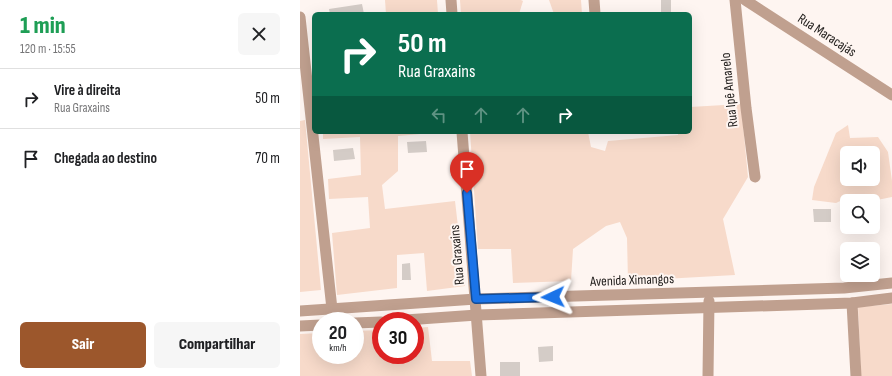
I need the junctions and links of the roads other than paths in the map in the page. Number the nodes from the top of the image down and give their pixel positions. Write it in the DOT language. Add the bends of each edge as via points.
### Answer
graph roads {
  1 [pos="451,0"];
  2 [pos="594,0"];
  3 [pos="735,0"];
  4 [pos="745,0"];
  5 [pos="452,12"];
  6 [pos="596,12"];
  7 [pos="300,17"];
  8 [pos="892,95"];
  9 [pos="305,111"];
  10 [pos="462,134"];
  11 [pos="755,177"];
  12 [pos="892,284"];
  13 [pos="709,292"];
  14 [pos="892,298"];
  15 [pos="476,299"];
  16 [pos="852,303"];
  17 [pos="708,307"];
  18 [pos="332,309"];
  19 [pos="300,311"];
  20 [pos="478,315"];
  21 [pos="424,319"];
  22 [pos="312,325"];
  23 [pos="300,326"];
  24 [pos="482,376"];
  25 [pos="708,376"];
  26 [pos="856,376"];
  1 -- 5 [label="street"];
  2 -- 6 [label="street"];
  3 -- 11 [label="street, Rua Ipê Amarelo"];
  4 -- 8 [label="street, Rua Maracajás"];
  7 -- 9 [label="street"];
  9 -- 18 [label="street"];
  10 -- 15 [label="street, Rua Graxains"];
  12 -- 13 [label="street, Avenida Ximangos"];
  13 -- 15 [label="street, Avenida Ximangos"];
  13 -- 17 [label="street"];
  14 -- 16 [label="street"];
  15 -- 18 [label="street, Avenida Ximangos"];
  15 -- 20 [label="street, Rua Graxains"];
  16 -- 17 [label="street"];
  16 -- 26 [label="street"];
  17 -- 20 [label="street"];
  17 -- 25 [label="street"];
  18 -- 19 [label="street, Avenida Ximangos"];
  20 -- 21 [label="street"];
  20 -- 24 [label="street, Rua Graxains"];
  22 -- 23 [label="street"];
}
